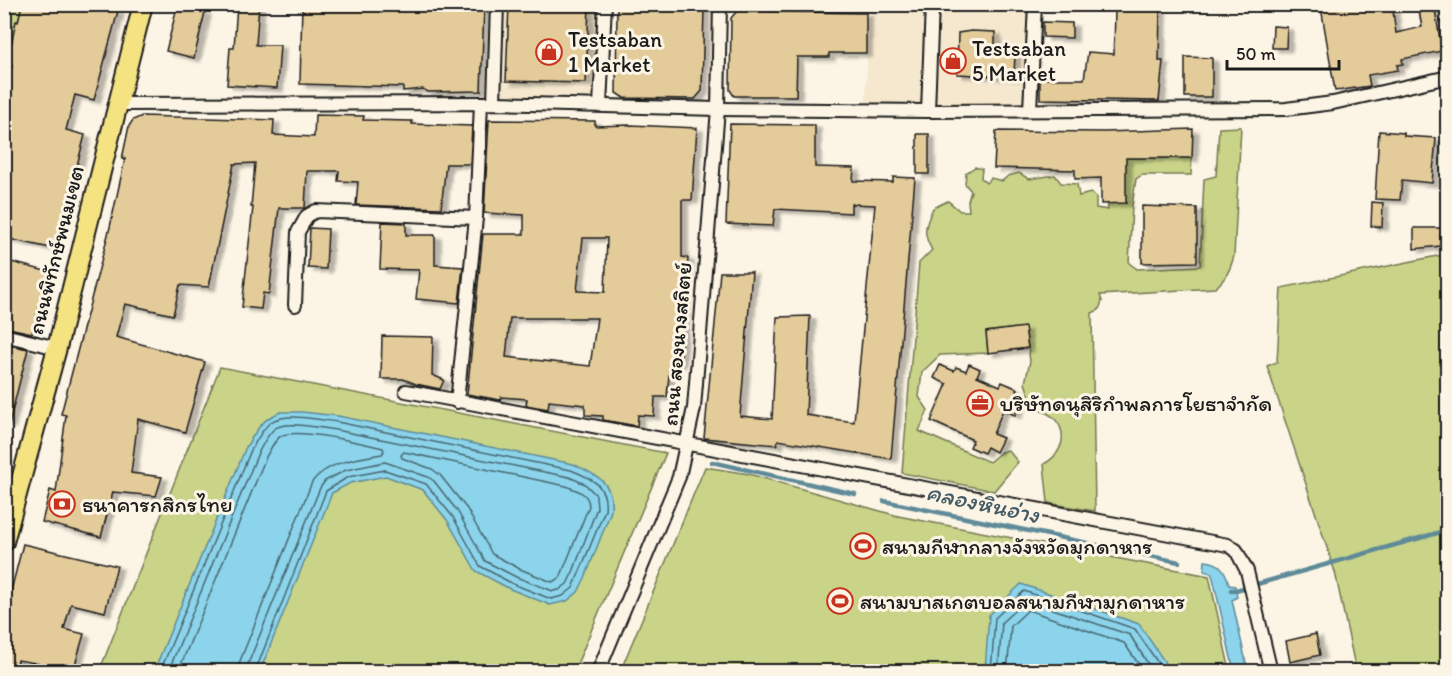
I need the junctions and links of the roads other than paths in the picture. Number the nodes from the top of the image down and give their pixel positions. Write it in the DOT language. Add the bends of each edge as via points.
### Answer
graph roads {
  1 [pos="142,4"];
  2 [pos="497,4"];
  3 [pos="605,4"];
  4 [pos="720,4"];
  5 [pos="932,4"];
  6 [pos="1035,4"];
  7 [pos="1448,77"];
  8 [pos="487,103"];
  9 [pos="117,104"];
  10 [pos="600,105"];
  11 [pos="718,109"];
  12 [pos="1030,110"];
  13 [pos="928,111"];
  14 [pos="476,218"];
  15 [pos="295,305"];
  16 [pos="4,335"];
  17 [pos="57,348"];
  18 [pos="406,392"];
  19 [pos="457,402"];
  20 [pos="688,444"];
  21 [pos="4,542"];
  22 [pos="598,672"];
  23 [pos="1270,672"];
  1 -- 9 [label="main road, ถนนพิทักษ์พนมเขต"];
  2 -- 8 [label="street"];
  3 -- 10 [label="street"];
  4 -- 11 [label="street, ถนน สองนางสถิตย์"];
  5 -- 13 [label="street"];
  6 -- 12 [label="street"];
  7 -- 12 [label="street" via="1333,103 1286,109"];
  8 -- 9 [label="street"];
  8 -- 10 [label="street"];
  8 -- 14 [label="street"];
  9 -- 17 [label="main road, ถนนพิทักษ์พนมเขต"];
  10 -- 11 [label="street"];
  11 -- 13 [label="street"];
  11 -- 20 [label="street, ถนน สองนางสถิตย์"];
  12 -- 13 [label="street"];
  14 -- 15 [label="street" via="316,211 307,216 298,232"];
  14 -- 19 [label="street"];
  16 -- 17 [label="street"];
  17 -- 21 [label="main road, ถนนพิทักษ์พนมเขต"];
  18 -- 19 [label="street"];
  19 -- 20 [label="street"];
  20 -- 22 [label="street, ถนน สองนางสถิตย์" via="679,477"];
  20 -- 23 [label="street" via="1217,541 1236,550 1242,559"];
}
